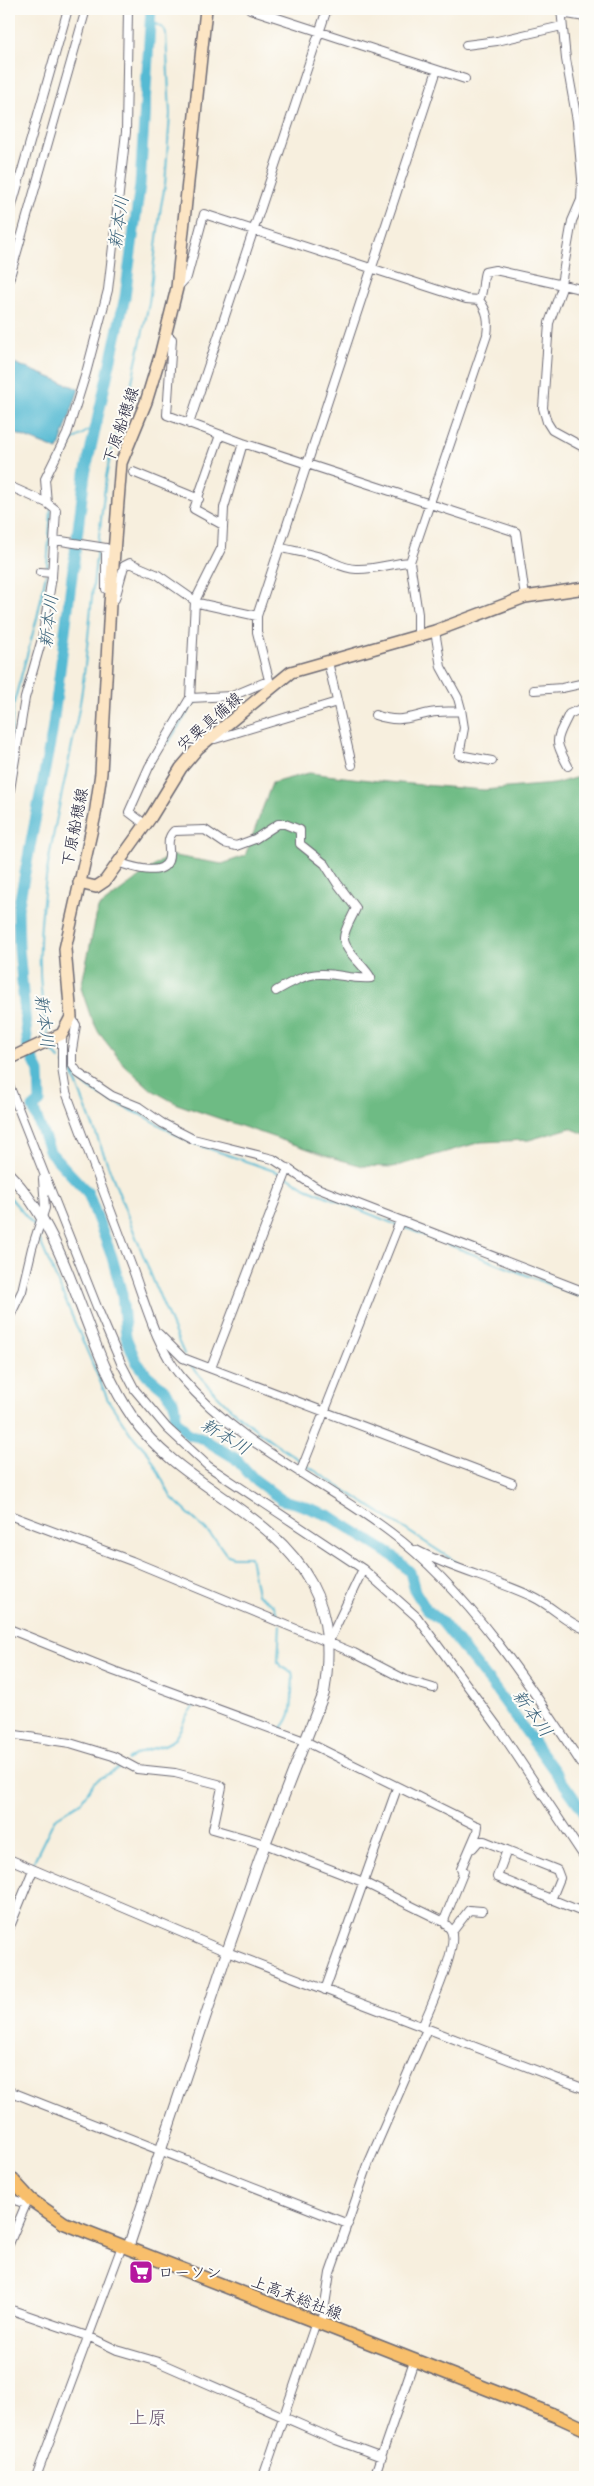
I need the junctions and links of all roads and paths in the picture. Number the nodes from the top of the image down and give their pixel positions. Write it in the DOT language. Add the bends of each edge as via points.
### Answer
graph roads {
  1 [pos="68,9"];
  2 [pos="86,9"];
  3 [pos="128,9"];
  4 [pos="206,9"];
  5 [pos="250,9"];
  6 [pos="327,9"];
  7 [pos="561,11"];
  8 [pos="585,17"];
  9 [pos="562,26"];
  10 [pos="318,31"];
  11 [pos="466,45"];
  12 [pos="437,70"];
  13 [pos="465,79"];
  14 [pos="581,121"];
  15 [pos="9,216"];
  16 [pos="253,230"];
  17 [pos="372,269"];
  18 [pos="9,280"];
  19 [pos="562,285"];
  20 [pos="177,288"];
  21 [pos="585,290"];
  22 [pos="479,300"];
  23 [pos="166,335"];
  24 [pos="189,424"];
  25 [pos="220,435"];
  26 [pos="243,443"];
  27 [pos="585,448"];
  28 [pos="306,462"];
  29 [pos="133,472"];
  30 [pos="9,486"];
  31 [pos="199,499"];
  32 [pos="48,503"];
  33 [pos="431,504"];
  34 [pos="223,524"];
  35 [pos="55,540"];
  36 [pos="280,548"];
  37 [pos="410,562"];
  38 [pos="585,588"];
  39 [pos="525,597"];
  40 [pos="195,601"];
  41 [pos="110,604"];
  42 [pos="257,616"];
  43 [pos="436,633"];
  44 [pos="418,635"];
  45 [pos="328,662"];
  46 [pos="585,683"];
  47 [pos="270,684"];
  48 [pos="534,690"];
  49 [pos="190,698"];
  50 [pos="337,702"];
  51 [pos="585,707"];
  52 [pos="462,711"];
  53 [pos="375,715"];
  54 [pos="209,738"];
  55 [pos="492,761"];
  56 [pos="352,765"];
  57 [pos="568,766"];
  58 [pos="9,796"];
  59 [pos="146,825"];
  60 [pos="117,862"];
  61 [pos="79,883"];
  62 [pos="276,992"];
  63 [pos="71,1018"];
  64 [pos="58,1036"];
  65 [pos="9,1059"];
  66 [pos="9,1085"];
  67 [pos="288,1168"];
  68 [pos="42,1169"];
  69 [pos="9,1174"];
  70 [pos="43,1218"];
  71 [pos="400,1221"];
  72 [pos="585,1292"];
  73 [pos="9,1318"];
  74 [pos="156,1331"];
  75 [pos="211,1368"];
  76 [pos="326,1413"];
  77 [pos="300,1473"];
  78 [pos="512,1483"];
  79 [pos="9,1515"];
  80 [pos="412,1549"];
  81 [pos="363,1569"];
  82 [pos="9,1629"];
  83 [pos="585,1629"];
  84 [pos="328,1643"];
  85 [pos="433,1688"];
  86 [pos="9,1734"];
  87 [pos="306,1742"];
  88 [pos="585,1769"];
  89 [pos="397,1788"];
  90 [pos="265,1844"];
  91 [pos="507,1850"];
  92 [pos="585,1858"];
  93 [pos="9,1859"];
  94 [pos="33,1870"];
  95 [pos="462,1874"];
  96 [pos="363,1882"];
  97 [pos="551,1900"];
  98 [pos="482,1911"];
  99 [pos="585,1913"];
  100 [pos="444,1922"];
  101 [pos="9,1929"];
  102 [pos="452,1932"];
  103 [pos="227,1952"];
  104 [pos="325,1990"];
  105 [pos="425,2028"];
  106 [pos="585,2089"];
  107 [pos="9,2091"];
  108 [pos="160,2151"];
  109 [pos="9,2176"];
  110 [pos="9,2198"];
  111 [pos="28,2202"];
  112 [pos="348,2224"];
  113 [pos="9,2244"];
  114 [pos="125,2247"];
  115 [pos="9,2309"];
  116 [pos="319,2323"];
  117 [pos="90,2337"];
  118 [pos="414,2360"];
  119 [pos="284,2418"];
  120 [pos="585,2429"];
  121 [pos="382,2458"];
  122 [pos="9,2472"];
  123 [pos="13,2477"];
  124 [pos="36,2477"];
  125 [pos="263,2477"];
  126 [pos="374,2477"];
  1 -- 15 [label="street"];
  2 -- 18 [label="street"];
  3 -- 32 [label="street" via="126,132 108,290 67,434 45,479"];
  4 -- 20 [label="main road, 下原船穂線"];
  5 -- 10 [label="street"];
  6 -- 10 [label="street"];
  7 -- 8 [label="street"];
  7 -- 9 [label="street"];
  9 -- 11 [label="street"];
  9 -- 14 [label="street"];
  10 -- 12 [label="street"];
  10 -- 16 [label="street"];
  12 -- 13 [label="street"];
  12 -- 17 [label="street"];
  14 -- 19 [label="street" via="581,200 572,221"];
  16 -- 17 [label="street"];
  16 -- 20 [label="street" via="204,214 187,278"];
  16 -- 24 [label="street"];
  17 -- 22 [label="street" via="466,299"];
  17 -- 28 [label="street"];
  19 -- 21 [label="street"];
  19 -- 22 [label="street" via="495,270 484,272"];
  19 -- 27 [label="street" via="549,323 542,408 552,430"];
  20 -- 23 [label="main road, 下原船穂線"];
  22 -- 33 [label="street" via="487,314 487,334"];
  23 -- 24 [label="street" via="172,339 166,413"];
  23 -- 41 [label="main road, 下原船穂線" via="146,402 121,463"];
  24 -- 25 [label="street"];
  25 -- 26 [label="street"];
  25 -- 31 [label="street"];
  26 -- 28 [label="street"];
  26 -- 34 [label="street" via="229,486"];
  28 -- 33 [label="street"];
  28 -- 36 [label="street"];
  29 -- 31 [label="street"];
  30 -- 32 [label="street"];
  31 -- 34 [label="street" via="194,509"];
  32 -- 35 [label="street" via="56,510"];
  33 -- 37 [label="street"];
  33 -- 39 [label="street" via="516,532"];
  34 -- 40 [label="street" via="219,554"];
  35 -- 41 [label="street" via="106,548 107,601"];
  35 -- 58 [label="street" via="46,572 42,639 23,707"];
  36 -- 37 [label="street" via="320,557 354,570 373,570"];
  36 -- 42 [label="street"];
  37 -- 44 [label="street"];
  38 -- 39 [label="main road, 宍粟真備線"];
  39 -- 43 [label="main road, 宍粟真備線"];
  40 -- 41 [label="street" via="158,575 130,563 124,566 115,599"];
  40 -- 42 [label="street"];
  40 -- 49 [label="street"];
  41 -- 61 [label="main road, 下原船穂線" via="101,773"];
  42 -- 47 [label="street" via="257,632"];
  43 -- 44 [label="main road, 宍粟真備線"];
  43 -- 52 [label="street" via="441,667"];
  44 -- 45 [label="main road, 宍粟真備線"];
  45 -- 47 [label="main road, 宍粟真備線" via="299,668"];
  45 -- 50 [label="street"];
  46 -- 48 [label="street"];
  47 -- 49 [label="street" via="232,696"];
  47 -- 54 [label="main road, 宍粟真備線"];
  49 -- 59 [label="street" via="149,767 129,812"];
  50 -- 54 [label="street" via="215,740"];
  50 -- 56 [label="street"];
  51 -- 57 [label="street" via="569,714 556,740"];
  52 -- 53 [label="street" via="397,720"];
  52 -- 55 [label="street" via="464,728 459,755"];
  54 -- 59 [label="main road, 宍粟真備線" via="181,768"];
  59 -- 60 [label="main road, 宍粟真備線"];
  60 -- 61 [label="main road, 宍粟真備線" via="105,881 96,887"];
  60 -- 62 [label="street" via="146,871 164,866 169,860 168,840 174,831 205,830 224,843 236,846 255,839 278,824 300,830 300,844 325,864 356,908 344,943 367,968 371,978 320,974 304,977"];
  61 -- 63 [label="main road" via="65,949"];
  63 -- 64 [label="main road"];
  63 -- 67 [label="street" via="76,1025 72,1064 78,1073 112,1096 139,1107 162,1124 193,1139 273,1159"];
  64 -- 65 [label="main road"];
  64 -- 74 [label="street" via="66,1092"];
  66 -- 68 [label="street"];
  67 -- 71 [label="street" via="317,1188"];
  67 -- 75 [label="street"];
  68 -- 70 [label="street"];
  68 -- 81 [label="street" via="121,1363 135,1390 155,1415 208,1466"];
  69 -- 70 [label="street"];
  70 -- 73 [label="street" via="22,1291"];
  70 -- 84 [label="street" via="115,1389 134,1420 194,1479 264,1527 292,1553 312,1584 323,1611"];
  71 -- 72 [label="street"];
  71 -- 76 [label="street"];
  74 -- 75 [label="street" via="183,1358"];
  74 -- 77 [label="street" via="172,1364 209,1406 248,1438"];
  75 -- 76 [label="street"];
  76 -- 77 [label="street"];
  76 -- 78 [label="street"];
  77 -- 80 [label="street"];
  79 -- 84 [label="street" via="132,1561"];
  80 -- 83 [label="street" via="447,1566 480,1575 534,1597"];
  80 -- 88 [label="street" via="472,1613"];
  81 -- 84 [label="street"];
  81 -- 92 [label="street" via="417,1617 497,1726"];
  82 -- 87 [label="street"];
  84 -- 85 [label="street" via="406,1680"];
  84 -- 87 [label="street" via="324,1693"];
  86 -- 90 [label="street" via="70,1743 114,1756 137,1769 175,1773 218,1784 222,1787 213,1829"];
  87 -- 89 [label="street"];
  87 -- 90 [label="street"];
  89 -- 95 [label="street" via="478,1826 461,1869"];
  89 -- 96 [label="street"];
  90 -- 96 [label="street"];
  90 -- 103 [label="street"];
  91 -- 95 [label="street" via="479,1841"];
  91 -- 97 [label="street" via="560,1874"];
  91 -- 97 [label="street" via="497,1877"];
  93 -- 94 [label="street"];
  94 -- 101 [label="street"];
  94 -- 103 [label="street"];
  95 -- 100 [label="street"];
  96 -- 100 [label="street"];
  96 -- 104 [label="street"];
  97 -- 99 [label="street"];
  98 -- 102 [label="street" via="469,1910"];
  100 -- 102 [label="street"];
  102 -- 105 [label="street" via="444,1974"];
  103 -- 104 [label="street"];
  103 -- 108 [label="street"];
  104 -- 105 [label="street"];
  105 -- 106 [label="street"];
  105 -- 112 [label="street" via="369,2162"];
  107 -- 108 [label="street"];
  108 -- 112 [label="street"];
  108 -- 114 [label="street"];
  109 -- 111 [label="main road, 上高末総社線"];
  110 -- 111 [label="street"];
  111 -- 113 [label="street"];
  111 -- 114 [label="main road, 上高末総社線" via="64,2223"];
  112 -- 116 [label="street" via="330,2272"];
  114 -- 116 [label="main road, 上高末総社線"];
  114 -- 117 [label="street"];
  115 -- 117 [label="street"];
  116 -- 118 [label="main road, 上高末総社線"];
  116 -- 119 [label="street"];
  117 -- 119 [label="street" via="117,2350 158,2362"];
  117 -- 124 [label="street"];
  118 -- 120 [label="main road, 上高末総社線"];
  118 -- 121 [label="street"];
  119 -- 121 [label="street"];
  119 -- 125 [label="street"];
  121 -- 126 [label="street"];
  122 -- 123 [label="street"];
}
